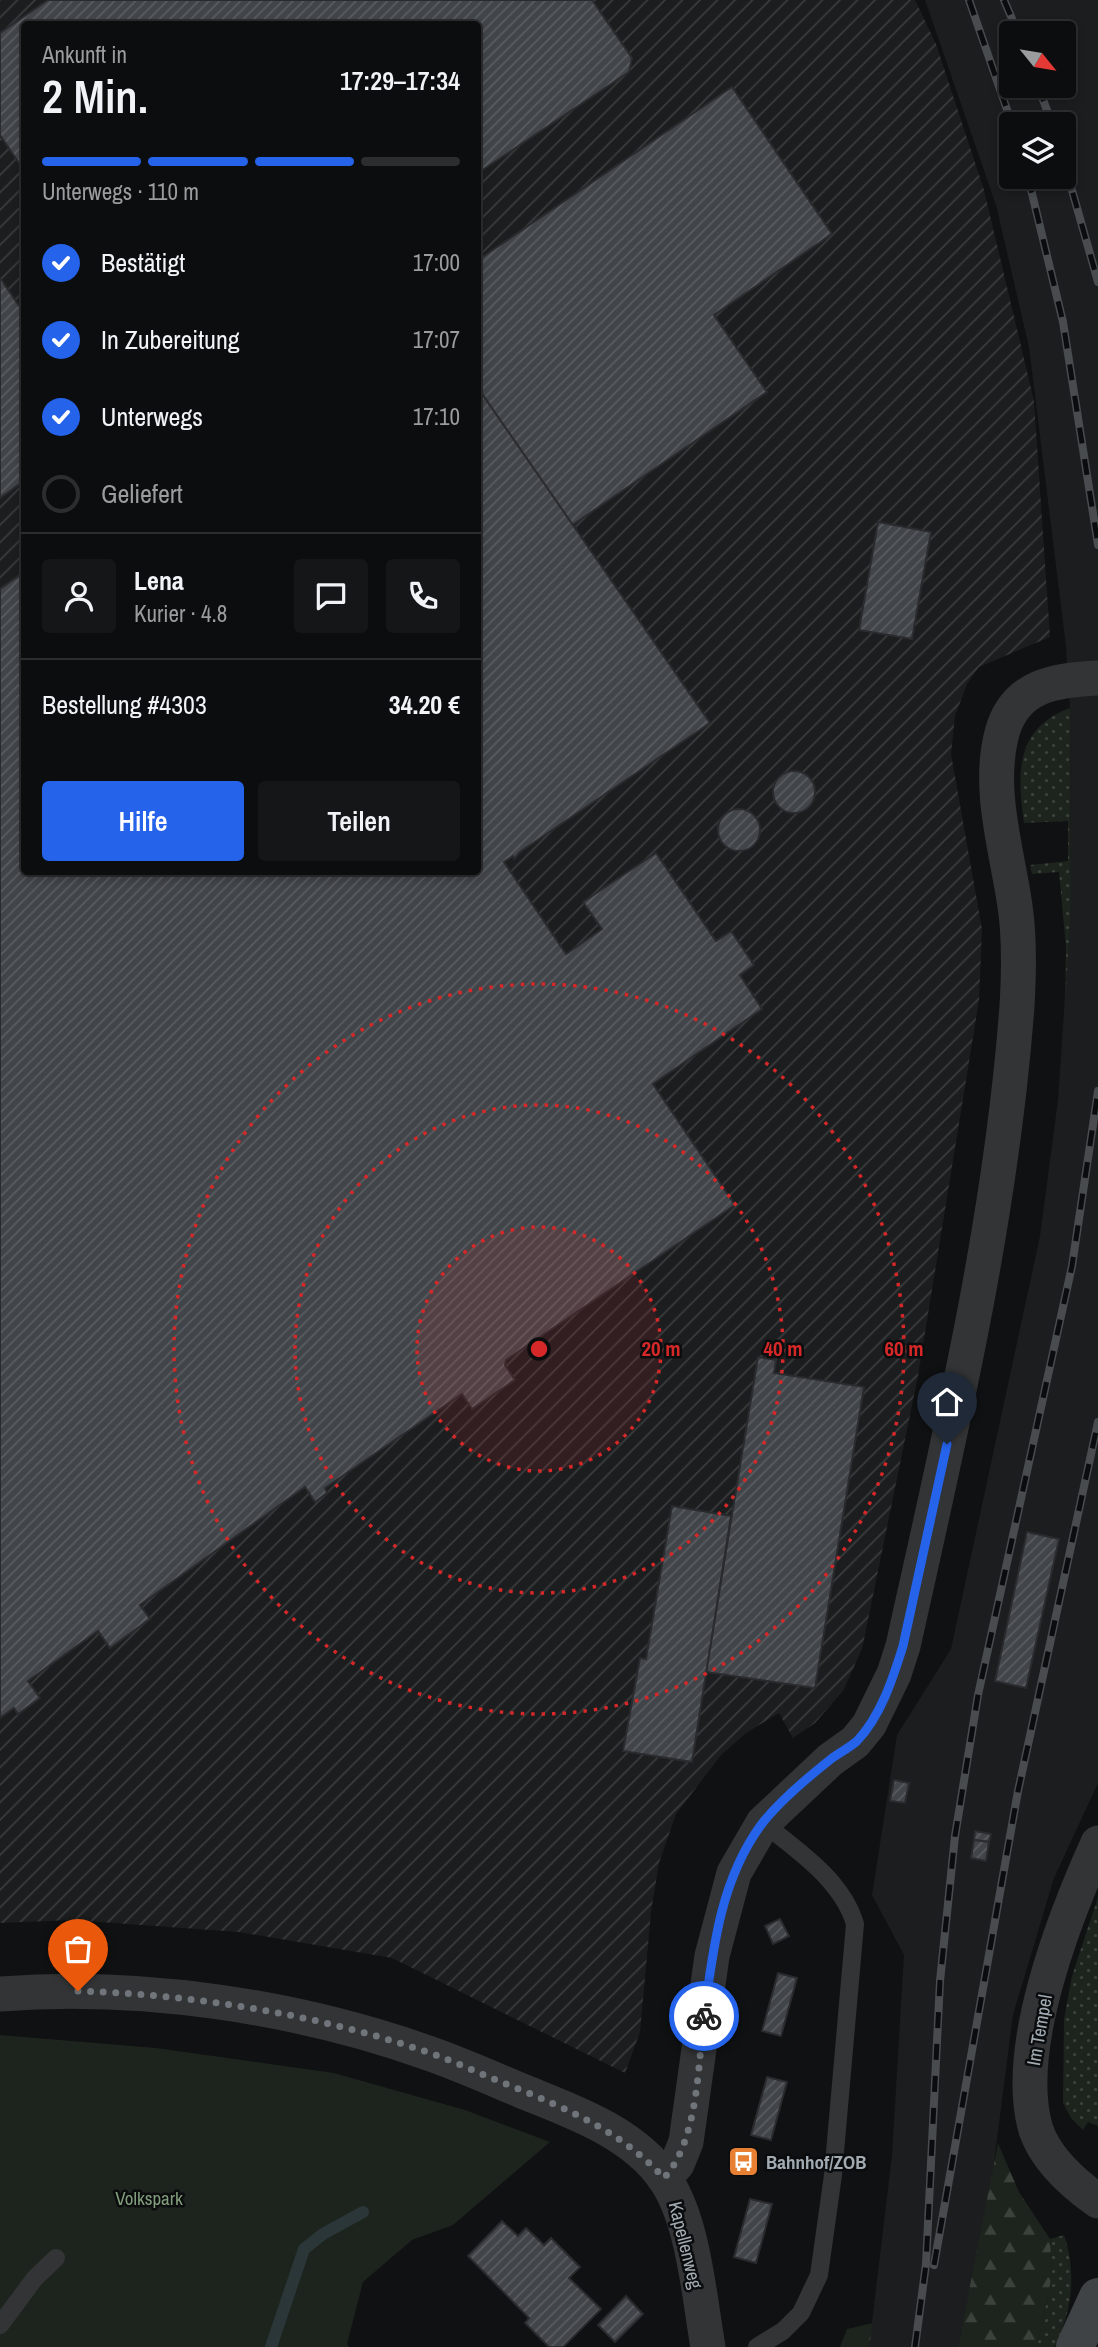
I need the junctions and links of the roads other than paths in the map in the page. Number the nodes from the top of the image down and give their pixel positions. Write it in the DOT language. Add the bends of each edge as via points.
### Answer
graph roads {
  1 [pos="1098,678"];
  2 [pos="762,1823"];
  3 [pos="1098,1843"];
  4 [pos="0,1994"];
  5 [pos="664,2178"];
  6 [pos="1098,2202"];
  7 [pos="56,2258"];
  8 [pos="1098,2297"];
  9 [pos="0,2325"];
  10 [pos="708,2347"];
  11 [pos="757,2347"];
  12 [pos="1075,2347"];
  1 -- 2 [label="street" via="1038,686 1023,697 1002,732 998,794 1020,962 1014,1039 987,1251 903,1646 869,1725"];
  2 -- 5 [label="street" via="744,1851 724,1901 686,2142 677,2164"];
  2 -- 11 [label="lane" via="842,1893 855,1924 833,2175 819,2275 801,2312 783,2331"];
  3 -- 6 [label="street, Im Tempel" via="1053,1958 1037,2030 1030,2095 1037,2132 1057,2164"];
  4 -- 5 [label="street, Kapellenweg" via="51,1990 133,1993 219,2003 326,2024 428,2052 614,2133"];
  5 -- 10 [label="street, Kapellenweg" via="683,2217"];
  7 -- 9 [label="lane"];
  8 -- 12 [label="main road"];
}
